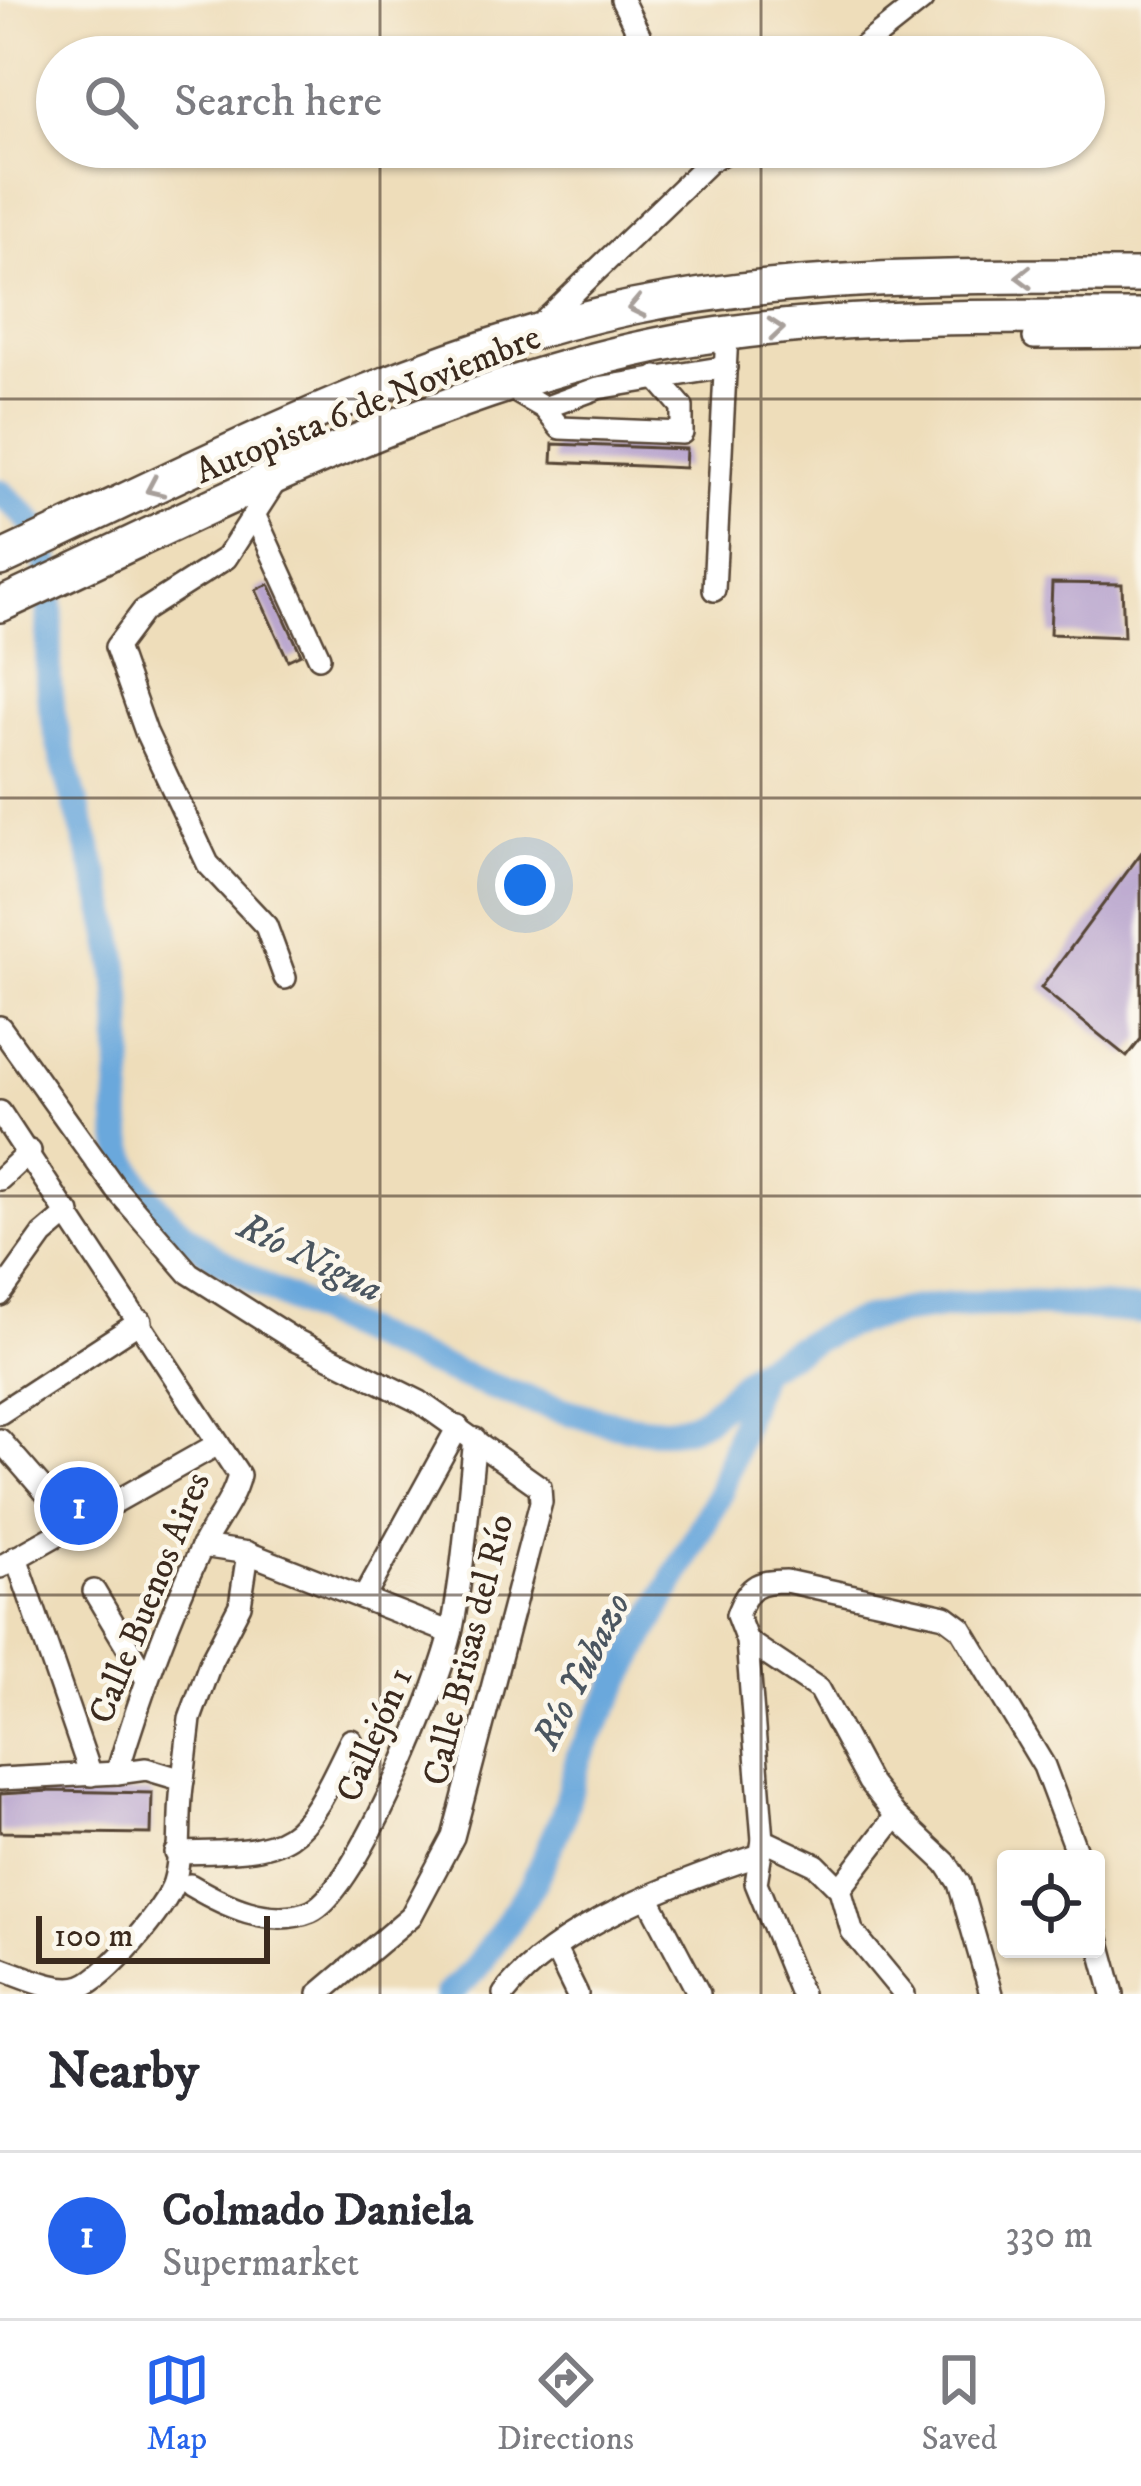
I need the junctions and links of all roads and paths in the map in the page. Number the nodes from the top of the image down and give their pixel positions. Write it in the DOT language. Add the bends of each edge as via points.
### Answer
graph roads {
  1 [pos="622,0"];
  2 [pos="922,0"];
  3 [pos="640,36"];
  4 [pos="877,36"];
  5 [pos="691,168"];
  6 [pos="1141,276"];
  7 [pos="1141,317"];
  8 [pos="920,322"];
  9 [pos="533,332"];
  10 [pos="1034,338"];
  11 [pos="1141,338"];
  12 [pos="727,350"];
  13 [pos="700,370"];
  14 [pos="656,377"];
  15 [pos="508,387"];
  16 [pos="682,407"];
  17 [pos="544,408"];
  18 [pos="277,479"];
  19 [pos="255,516"];
  20 [pos="0,559"];
  21 [pos="714,590"];
  22 [pos="0,605"];
  23 [pos="319,656"];
  24 [pos="285,978"];
  25 [pos="0,1027"];
  26 [pos="0,1112"];
  27 [pos="30,1150"];
  28 [pos="0,1179"];
  29 [pos="69,1213"];
  30 [pos="0,1295"];
  31 [pos="141,1321"];
  32 [pos="0,1413"];
  33 [pos="466,1433"];
  34 [pos="0,1440"];
  35 [pos="218,1444"];
  36 [pos="74,1525"];
  37 [pos="202,1546"];
  38 [pos="248,1553"];
  39 [pos="8,1562"];
  40 [pos="94,1591"];
  41 [pos="365,1596"];
  42 [pos="451,1633"];
  43 [pos="747,1641"];
  44 [pos="146,1678"];
  45 [pos="351,1740"];
  46 [pos="117,1773"];
  47 [pos="91,1775"];
  48 [pos="0,1779"];
  49 [pos="183,1780"];
  50 [pos="896,1816"];
  51 [pos="760,1848"];
  52 [pos="1076,1850"];
  53 [pos="176,1853"];
  54 [pos="190,1885"];
  55 [pos="840,1889"];
  56 [pos="648,1897"];
  57 [pos="555,1949"];
  58 [pos="1103,1958"];
  59 [pos="0,1968"];
  60 [pos="82,1990"];
  61 [pos="319,1994"];
  62 [pos="503,1994"];
  63 [pos="577,1994"];
  64 [pos="699,1994"];
  65 [pos="801,1994"];
  66 [pos="904,1994"];
  67 [pos="991,1994"];
  68 [pos="1113,1994"];
  1 -- 3 [label="street"];
  2 -- 4 [label="street"];
  5 -- 9 [label="street"];
  6 -- 9 [label="highway, Autopista 6 de Noviembre, one-way" via="832,280 711,293"];
  7 -- 8 [label="highway, Autopista 6 de Noviembre"];
  8 -- 10 [label="highway"];
  12 -- 8 [label="highway, Autopista 6 de Noviembre, one-way"];
  9 -- 20 [label="highway, Autopista 6 de Noviembre, one-way" via="352,399"];
  10 -- 11 [label="street"];
  12 -- 13 [label="street"];
  12 -- 15 [label="highway, Autopista 6 de Noviembre" via="605,357"];
  12 -- 21 [label="street"];
  13 -- 14 [label="street"];
  13 -- 16 [label="street"];
  14 -- 16 [label="street"];
  14 -- 17 [label="street"];
  15 -- 17 [label="street"];
  15 -- 18 [label="highway, Autopista 6 de Noviembre"];
  16 -- 17 [label="street" via="682,433 560,428"];
  18 -- 19 [label="street"];
  18 -- 22 [label="highway, Autopista 6 de Noviembre"];
  19 -- 23 [label="street"];
  19 -- 24 [label="street" via="226,558 143,610 116,647 208,864 266,926"];
  25 -- 33 [label="street, Calle Brisas del Río" via="116,1189 189,1273"];
  26 -- 27 [label="street, Calle Buenos Aires"];
  27 -- 28 [label="street"];
  27 -- 29 [label="street, Calle Buenos Aires"];
  29 -- 30 [label="street"];
  29 -- 31 [label="street, Calle Buenos Aires"];
  31 -- 32 [label="street"];
  31 -- 35 [label="street, Calle Buenos Aires"];
  33 -- 41 [label="street"];
  33 -- 42 [label="street, Callejón 1"];
  33 -- 61 [label="street, Calle Brisas del Río" via="531,1477 541,1502 470,1786 453,1838 411,1916"];
  34 -- 36 [label="street"];
  35 -- 36 [label="street"];
  35 -- 37 [label="street, Calle Buenos Aires" via="238,1475"];
  36 -- 39 [label="street"];
  37 -- 38 [label="street"];
  37 -- 44 [label="street, Calle Buenos Aires"];
  38 -- 41 [label="street"];
  38 -- 49 [label="street" via="241,1605 190,1719"];
  39 -- 47 [label="street"];
  40 -- 44 [label="street"];
  41 -- 42 [label="street"];
  42 -- 54 [label="street, Callejón 1" via="418,1730 347,1880 311,1911 268,1916 229,1908"];
  43 -- 50 [label="street" via="818,1689"];
  43 -- 51 [label="street"];
  43 -- 52 [label="street" via="737,1615 759,1581 945,1616 978,1648 1044,1766"];
  44 -- 46 [label="street, Calle Buenos Aires"];
  45 -- 53 [label="street" via="291,1841"];
  46 -- 47 [label="street, Calle Buenos Aires"];
  46 -- 49 [label="street" via="146,1769"];
  47 -- 48 [label="street, Calle Buenos Aires"];
  49 -- 53 [label="street"];
  50 -- 55 [label="street"];
  50 -- 67 [label="street" via="928,1841 959,1883"];
  51 -- 55 [label="street" via="816,1865"];
  51 -- 56 [label="street"];
  51 -- 65 [label="street" via="756,1883"];
  53 -- 60 [label="street" via="163,1906"];
  55 -- 66 [label="street" via="852,1931"];
  56 -- 57 [label="street"];
  56 -- 64 [label="street"];
  57 -- 62 [label="street"];
  57 -- 63 [label="street"];
  58 -- 68 [label="street"];
  59 -- 60 [label="street"];
}
